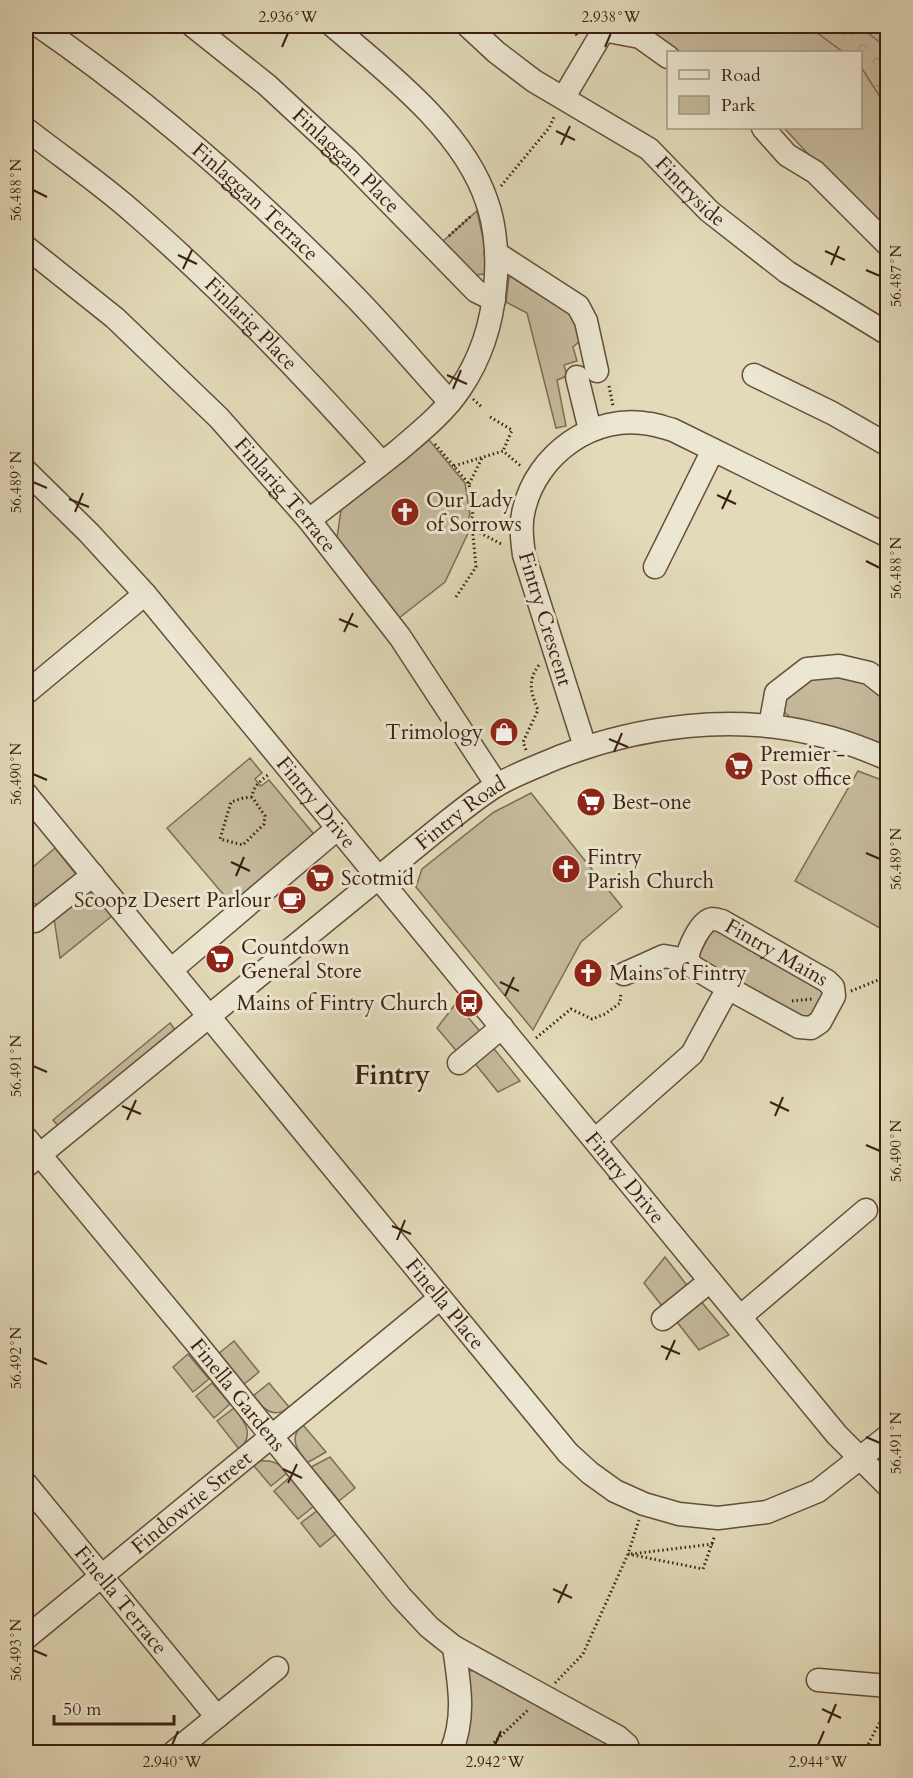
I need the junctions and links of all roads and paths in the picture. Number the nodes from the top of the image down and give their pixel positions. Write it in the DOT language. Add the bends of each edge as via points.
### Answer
graph roads {
  1 [pos="39,26"];
  2 [pos="193,26"];
  3 [pos="333,26"];
  4 [pos="468,26"];
  5 [pos="605,28"];
  6 [pos="667,56"];
  7 [pos="564,97"];
  8 [pos="26,129"];
  9 [pos="764,129"];
  10 [pos="487,202"];
  11 [pos="888,245"];
  12 [pos="26,247"];
  13 [pos="435,249"];
  14 [pos="496,253"];
  15 [pos="494,300"];
  16 [pos="888,334"];
  17 [pos="754,375"];
  18 [pos="450,402"];
  19 [pos="490,417"];
  20 [pos="423,430"];
  21 [pos="590,430"];
  22 [pos="888,445"];
  23 [pos="713,450"];
  24 [pos="503,451"];
  25 [pos="482,457"];
  26 [pos="382,463"];
  27 [pos="454,466"];
  28 [pos="26,472"];
  29 [pos="529,473"];
  30 [pos="470,484"];
  31 [pos="309,520"];
  32 [pos="476,530"];
  33 [pos="888,536"];
  34 [pos="504,545"];
  35 [pos="656,568"];
  36 [pos="145,594"];
  37 [pos="456,597"];
  38 [pos="542,662"];
  39 [pos="888,688"];
  40 [pos="26,693"];
  41 [pos="770,726"];
  42 [pos="585,747"];
  43 [pos="526,750"];
  44 [pos="888,759"];
  45 [pos="268,775"];
  46 [pos="497,785"];
  47 [pos="26,794"];
  48 [pos="252,797"];
  49 [pos="338,828"];
  50 [pos="93,875"];
  51 [pos="377,878"];
  52 [pos="35,921"];
  53 [pos="687,960"];
  54 [pos="171,970"];
  55 [pos="624,974"];
  56 [pos="728,988"];
  57 [pos="208,1015"];
  58 [pos="502,1027"];
  59 [pos="536,1038"];
  60 [pos="459,1063"];
  61 [pos="595,1140"];
  62 [pos="30,1153"];
  63 [pos="866,1210"];
  64 [pos="710,1281"];
  65 [pos="441,1298"];
  66 [pos="740,1317"];
  67 [pos="663,1319"];
  68 [pos="888,1436"];
  69 [pos="271,1437"];
  70 [pos="859,1458"];
  71 [pos="26,1484"];
  72 [pos="888,1486"];
  73 [pos="644,1504"];
  74 [pos="718,1518"];
  75 [pos="713,1544"];
  76 [pos="628,1554"];
  77 [pos="102,1576"];
  78 [pos="26,1638"];
  79 [pos="454,1647"];
  80 [pos="277,1668"];
  81 [pos="818,1680"];
  82 [pos="888,1686"];
  83 [pos="542,1697"];
  84 [pos="217,1717"];
  85 [pos="880,1722"];
  86 [pos="174,1752"];
  87 [pos="451,1752"];
  88 [pos="484,1752"];
  89 [pos="629,1752"];
  90 [pos="864,1752"];
  1 -- 18 [label="street, Finlaggan Terrace" via="167,123 255,199 356,298"];
  2 -- 13 [label="street, Finlaggan Place" via="267,85"];
  3 -- 10 [label="street" via="398,81 446,132 472,168"];
  4 -- 7 [label="street, Fintryside" via="534,81"];
  5 -- 6 [label="street" via="640,37"];
  5 -- 7 [label="street"];
  7 -- 10 [label="path" via="549,128"];
  7 -- 16 [label="street, Fintryside" via="649,149 709,211 787,272"];
  8 -- 26 [label="street, Finlarig Place" via="133,212 226,296 318,390"];
  9 -- 11 [label="street" via="787,155 815,172"];
  10 -- 13 [label="path"];
  10 -- 14 [label="street"];
  12 -- 31 [label="street, Finlarig Terrace" via="115,318 219,418"];
  13 -- 15 [label="street, Finlaggan Place" via="476,291"];
  14 -- 15 [label="street"];
  14 -- 21 [label="street" via="578,306 586,321"];
  15 -- 18 [label="street" via="479,357"];
  17 -- 22 [label="street"];
  18 -- 20 [label="street"];
  19 -- 24 [label="path" via="512,430"];
  20 -- 26 [label="street"];
  20 -- 27 [label="path"];
  21 -- 23 [label="street, Fintry Crescent" via="620,423 649,423"];
  21 -- 42 [label="street, Fintry Crescent" via="560,448 542,468 527,498 521,531 524,555"];
  23 -- 33 [label="street, Fintry Crescent"];
  23 -- 35 [label="street"];
  24 -- 25 [label="path"];
  24 -- 29 [label="path"];
  25 -- 27 [label="path"];
  25 -- 30 [label="path"];
  26 -- 31 [label="street"];
  27 -- 30 [label="path"];
  28 -- 36 [label="street, Fintry Drive"];
  30 -- 32 [label="path" via="470,523"];
  31 -- 46 [label="street, Finlarig Terrace" via="400,637"];
  32 -- 34 [label="path"];
  32 -- 37 [label="path" via="476,567"];
  36 -- 40 [label="street"];
  36 -- 49 [label="street, Fintry Drive"];
  38 -- 43 [label="path" via="531,678 530,692 538,711 523,742"];
  39 -- 41 [label="street" via="869,673 839,666 807,669 776,693"];
  41 -- 42 [label="street, Fintry Road" via="684,726 633,733"];
  41 -- 44 [label="street, Fintry Road" via="818,734"];
  42 -- 46 [label="street, Fintry Road"];
  45 -- 48 [label="path" via="258,783"];
  46 -- 51 [label="street, Fintry Road"];
  47 -- 50 [label="street, Finella Place"];
  48 -- 48 [label="path" via="265,816 264,824 243,845 220,839 231,802"];
  49 -- 51 [label="street, Fintry Drive"];
  49 -- 54 [label="street"];
  50 -- 52 [label="street"];
  50 -- 54 [label="street, Finella Place"];
  51 -- 57 [label="street, Fintry Road"];
  51 -- 58 [label="street, Fintry Drive"];
  53 -- 55 [label="street" via="664,956"];
  53 -- 56 [label="street, Fintry Mains"];
  53 -- 56 [label="street, Fintry Mains" via="703,924 711,919 722,921 827,981 834,996 820,1022 811,1028 800,1027"];
  54 -- 57 [label="street, Finella Place"];
  55 -- 59 [label="path" via="620,1003 605,1014 592,1019 571,1009"];
  56 -- 61 [label="street" via="692,1054"];
  57 -- 62 [label="street, Fintry Road"];
  57 -- 65 [label="street, Finella Place"];
  58 -- 60 [label="street"];
  58 -- 61 [label="street, Fintry Drive"];
  61 -- 64 [label="street, Fintry Drive"];
  62 -- 69 [label="street, Finella Gardens" via="197,1344"];
  63 -- 66 [label="street"];
  64 -- 66 [label="street, Fintry Drive"];
  64 -- 67 [label="street"];
  65 -- 69 [label="street, Findowrie Street"];
  65 -- 73 [label="street, Finella Place" via="568,1453 615,1491"];
  66 -- 70 [label="street, Fintry Drive"];
  68 -- 70 [label="street, Finella Place"];
  69 -- 77 [label="street, Findowrie Street"];
  69 -- 79 [label="street, Finella Gardens" via="401,1597"];
  70 -- 72 [label="street, Fintry Drive"];
  70 -- 74 [label="street, Finella Place" via="818,1491 767,1512"];
  71 -- 77 [label="street, Finella Terrace"];
  73 -- 74 [label="street, Finella Place" via="679,1514"];
  73 -- 76 [label="path"];
  74 -- 75 [label="path"];
  75 -- 76 [label="path"];
  75 -- 76 [label="path" via="703,1569"];
  76 -- 83 [label="path" via="583,1654"];
  77 -- 78 [label="street, Findowrie Street"];
  77 -- 84 [label="street, Finella Terrace"];
  79 -- 83 [label="street, Finella Gardens"];
  79 -- 87 [label="street" via="461,1704 457,1738"];
  80 -- 84 [label="street"];
  81 -- 82 [label="street"];
  83 -- 88 [label="path"];
  83 -- 89 [label="street, Finella Gardens" via="618,1737"];
  84 -- 86 [label="street"];
  85 -- 90 [label="path"];
}
